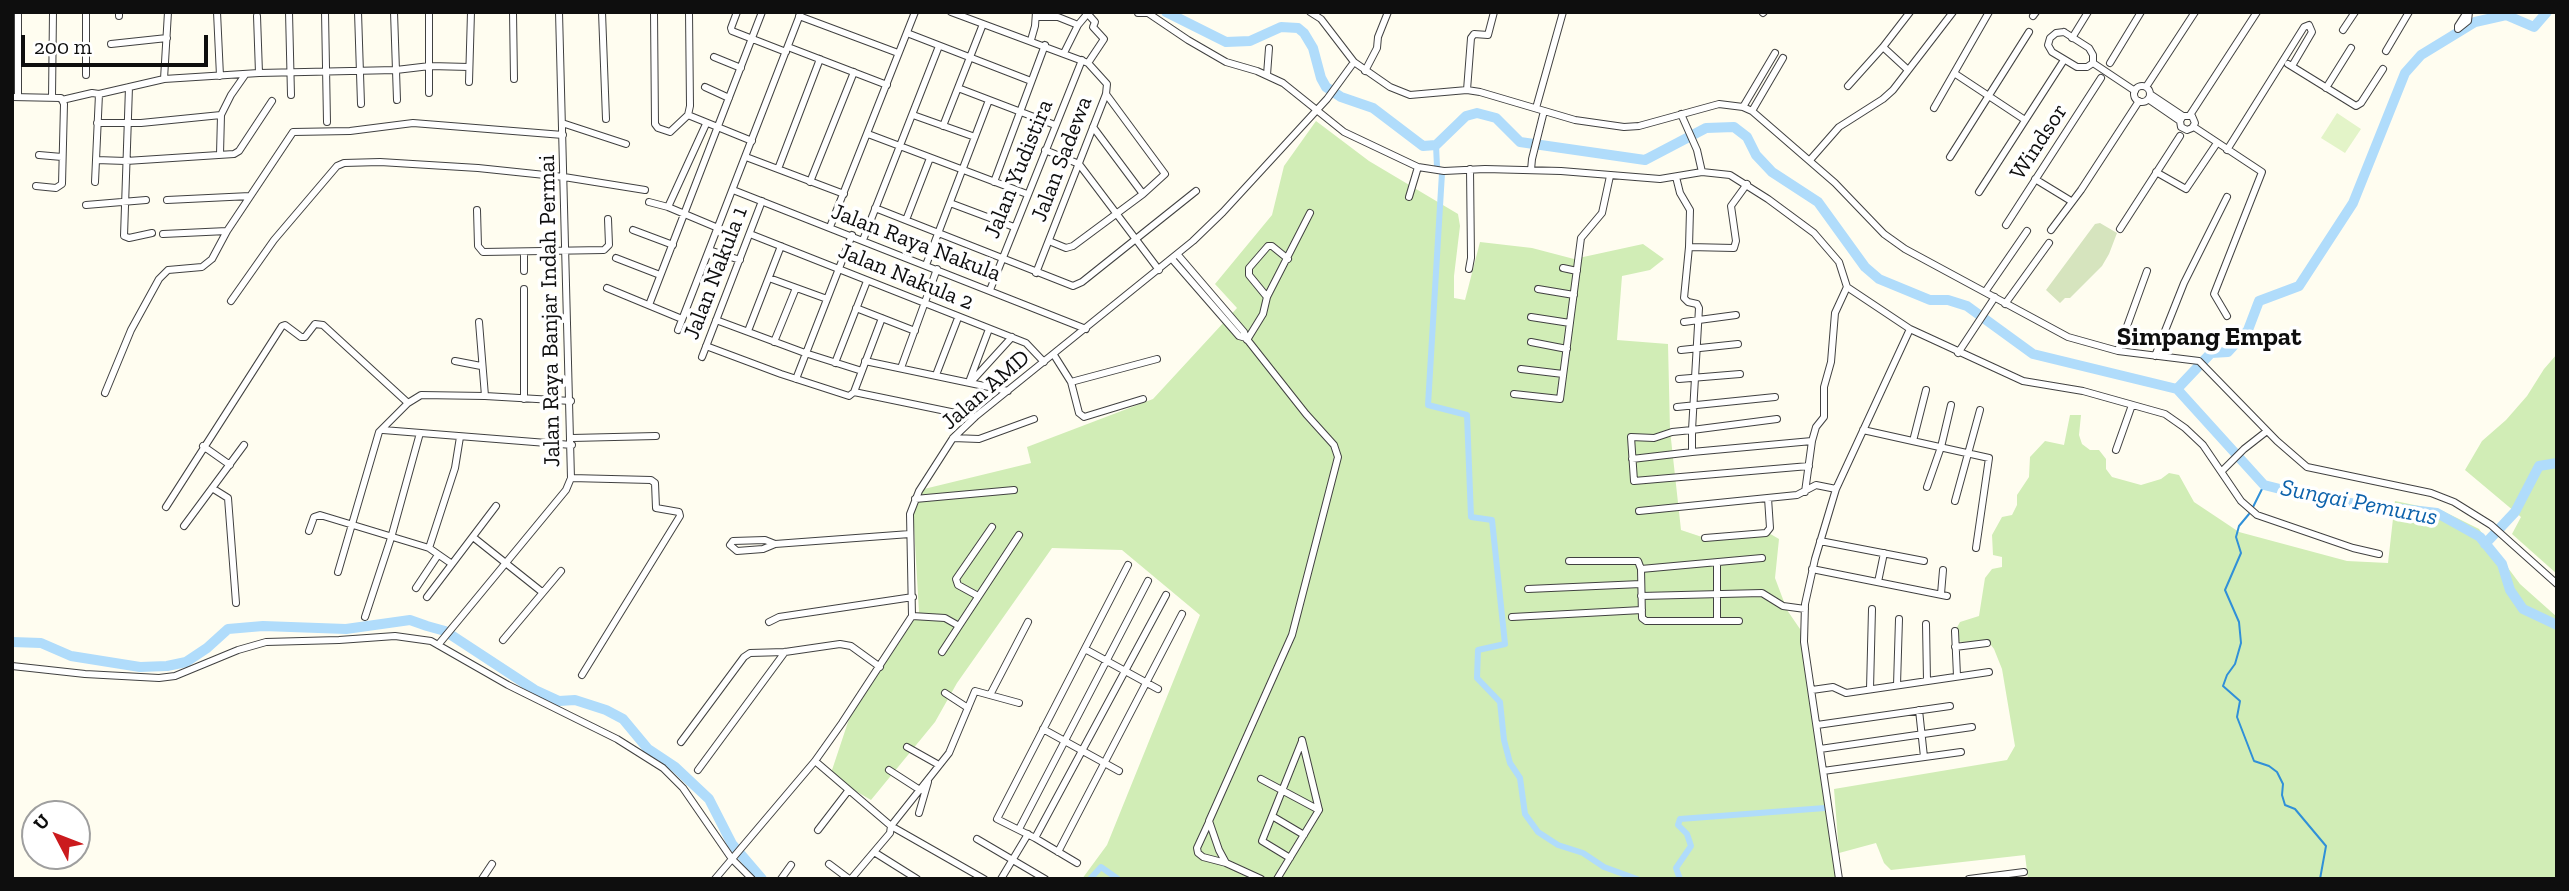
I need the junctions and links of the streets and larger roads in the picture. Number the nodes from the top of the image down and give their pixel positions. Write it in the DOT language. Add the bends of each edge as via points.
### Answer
graph roads {
  1 [pos="18,12"];
  2 [pos="53,12"];
  3 [pos="86,12"];
  4 [pos="168,12"];
  5 [pos="216,12"];
  6 [pos="289,12"];
  7 [pos="325,12"];
  8 [pos="358,12"];
  9 [pos="394,12"];
  10 [pos="429,12"];
  11 [pos="471,12"];
  12 [pos="513,12"];
  13 [pos="559,12"];
  14 [pos="602,12"];
  15 [pos="654,12"];
  16 [pos="689,12"];
  17 [pos="737,12"];
  18 [pos="762,12"];
  19 [pos="915,12"];
  20 [pos="951,12"];
  21 [pos="1310,12"];
  22 [pos="1388,12"];
  23 [pos="1493,12"];
  24 [pos="1563,12"];
  25 [pos="1910,12"];
  26 [pos="1989,12"];
  27 [pos="2088,12"];
  28 [pos="2141,12"];
  29 [pos="2195,12"];
  30 [pos="2257,12"];
  31 [pos="2354,12"];
  32 [pos="2409,12"];
  33 [pos="1088,13"];
  34 [pos="1138,13"];
  35 [pos="1952,13"];
  36 [pos="800,14"];
  37 [pos="1037,15"];
  38 [pos="257,16"];
  39 [pos="1323,16"];
  40 [pos="983,24"];
  41 [pos="1078,25"];
  42 [pos="2343,30"];
  43 [pos="2029,32"];
  44 [pos="907,33"];
  45 [pos="167,38"];
  46 [pos="2073,38"];
  47 [pos="753,39"];
  48 [pos="1031,40"];
  49 [pos="111,44"];
  50 [pos="939,46"];
  51 [pos="1045,46"];
  52 [pos="1883,47"];
  53 [pos="1269,48"];
  54 [pos="2351,48"];
  55 [pos="787,49"];
  56 [pos="2386,51"];
  57 [pos="1064,52"];
  58 [pos="898,53"];
  59 [pos="1775,53"];
  60 [pos="714,57"];
  61 [pos="970,57"];
  62 [pos="1783,58"];
  63 [pos="820,59"];
  64 [pos="2064,60"];
  65 [pos="1085,61"];
  66 [pos="2284,61"];
  67 [pos="1354,62"];
  68 [pos="2093,63"];
  69 [pos="2110,63"];
  70 [pos="430,66"];
  71 [pos="2292,66"];
  72 [pos="469,68"];
  73 [pos="741,68"];
  74 [pos="1908,69"];
  75 [pos="2383,69"];
  76 [pos="396,70"];
  77 [pos="327,71"];
  78 [pos="360,71"];
  79 [pos="1365,71"];
  80 [pos="291,72"];
  81 [pos="854,72"];
  82 [pos="260,73"];
  83 [pos="1954,73"];
  84 [pos="86,75"];
  85 [pos="246,75"];
  86 [pos="1267,75"];
  87 [pos="220,76"];
  88 [pos="2101,78"];
  89 [pos="164,79"];
  90 [pos="514,79"];
  91 [pos="1031,81"];
  92 [pos="469,82"];
  93 [pos="887,85"];
  94 [pos="1848,86"];
  95 [pos="129,87"];
  96 [pos="705,87"];
  97 [pos="958,88"];
  98 [pos="2326,88"];
  99 [pos="1467,90"];
  100 [pos="2135,91"];
  101 [pos="429,93"];
  102 [pos="99,94"];
  103 [pos="1106,94"];
  104 [pos="2148,94"];
  105 [pos="291,95"];
  106 [pos="15,97"];
  107 [pos="52,97"];
  108 [pos="730,98"];
  109 [pos="1989,98"];
  110 [pos="62,100"];
  111 [pos="397,100"];
  112 [pos="989,100"];
  113 [pos="272,101"];
  114 [pos="2139,101"];
  115 [pos="361,104"];
  116 [pos="1743,107"];
  117 [pos="1536,108"];
  118 [pos="1934,108"];
  119 [pos="1317,110"];
  120 [pos="1544,111"];
  121 [pos="1752,111"];
  122 [pos="1020,112"];
  123 [pos="1681,114"];
  124 [pos="221,115"];
  125 [pos="688,115"];
  126 [pos="913,115"];
  127 [pos="2184,117"];
  128 [pos="606,119"];
  129 [pos="2025,120"];
  130 [pos="327,122"];
  131 [pos="97,123"];
  132 [pos="127,123"];
  133 [pos="562,123"];
  134 [pos="706,124"];
  135 [pos="1055,125"];
  136 [pos="943,126"];
  137 [pos="1093,127"];
  138 [pos="2194,127"];
  139 [pos="718,128"];
  140 [pos="868,134"];
  141 [pos="563,135"];
  142 [pos="2179,136"];
  143 [pos="975,137"];
  144 [pos="752,141"];
  145 [pos="2217,143"];
  146 [pos="626,144"];
  147 [pos="901,146"];
  148 [pos="1045,150"];
  149 [pos="2227,150"];
  150 [pos="220,154"];
  151 [pos="39,155"];
  152 [pos="62,156"];
  153 [pos="746,157"];
  154 [pos="1950,157"];
  155 [pos="930,158"];
  156 [pos="96,160"];
  157 [pos="1810,160"];
  158 [pos="126,161"];
  159 [pos="1079,164"];
  160 [pos="1418,167"];
  161 [pos="778,169"];
  162 [pos="1470,169"];
  163 [pos="963,170"];
  164 [pos="1531,170"];
  165 [pos="1702,172"];
  166 [pos="2156,172"];
  167 [pos="1610,176"];
  168 [pos="564,177"];
  169 [pos="1676,177"];
  170 [pos="2035,179"];
  171 [pos="95,182"];
  172 [pos="810,182"];
  173 [pos="993,182"];
  174 [pos="1747,184"];
  175 [pos="36,186"];
  176 [pos="645,190"];
  177 [pos="733,190"];
  178 [pos="1196,191"];
  179 [pos="1979,192"];
  180 [pos="844,194"];
  181 [pos="1027,194"];
  182 [pos="1143,194"];
  183 [pos="250,195"];
  184 [pos="1409,197"];
  185 [pos="2227,197"];
  186 [pos="167,200"];
  187 [pos="146,201"];
  188 [pos="762,201"];
  189 [pos="2071,201"];
  190 [pos="124,202"];
  191 [pos="649,202"];
  192 [pos="950,203"];
  193 [pos="86,205"];
  194 [pos="668,207"];
  195 [pos="875,208"];
  196 [pos="477,210"];
  197 [pos="684,213"];
  198 [pos="1117,213"];
  199 [pos="1310,213"];
  200 [pos="608,219"];
  201 [pos="906,220"];
  202 [pos="2006,225"];
  203 [pos="1014,227"];
  204 [pos="718,228"];
  205 [pos="830,228"];
  206 [pos="2120,229"];
  207 [pos="633,230"];
  208 [pos="2051,230"];
  209 [pos="228,231"];
  210 [pos="2027,231"];
  211 [pos="938,232"];
  212 [pos="152,233"];
  213 [pos="750,233"];
  214 [pos="163,234"];
  215 [pos="852,235"];
  216 [pos="1136,238"];
  217 [pos="863,240"];
  218 [pos="1049,241"];
  219 [pos="2049,243"];
  220 [pos="673,245"];
  221 [pos="781,246"];
  222 [pos="1689,247"];
  223 [pos="566,250"];
  224 [pos="709,250"];
  225 [pos="524,252"];
  226 [pos="1175,257"];
  227 [pos="616,258"];
  228 [pos="1002,258"];
  229 [pos="1288,259"];
  230 [pos="740,260"];
  231 [pos="926,265"];
  232 [pos="1563,268"];
  233 [pos="838,269"];
  234 [pos="937,269"];
  235 [pos="1469,269"];
  236 [pos="1160,270"];
  237 [pos="524,271"];
  238 [pos="1577,271"];
  239 [pos="2147,271"];
  240 [pos="1037,273"];
  241 [pos="660,275"];
  242 [pos="769,278"];
  243 [pos="867,281"];
  244 [pos="1847,287"];
  245 [pos="607,288"];
  246 [pos="796,288"];
  247 [pos="524,289"];
  248 [pos="1538,289"];
  249 [pos="990,290"];
  250 [pos="1985,292"];
  251 [pos="1574,295"];
  252 [pos="1267,297"];
  253 [pos="1995,297"];
  254 [pos="827,299"];
  255 [pos="231,301"];
  256 [pos="924,304"];
  257 [pos="2005,304"];
  258 [pos="649,305"];
  259 [pos="856,308"];
  260 [pos="1736,315"];
  261 [pos="2227,316"];
  262 [pos="958,317"];
  263 [pos="1531,317"];
  264 [pos="882,318"];
  265 [pos="682,319"];
  266 [pos="716,320"];
  267 [pos="1698,321"];
  268 [pos="479,322"];
  269 [pos="1684,322"];
  270 [pos="1570,323"];
  271 [pos="989,329"];
  272 [pos="1086,329"];
  273 [pos="1910,329"];
  274 [pos="678,330"];
  275 [pos="748,331"];
  276 [pos="915,331"];
  277 [pos="1012,337"];
  278 [pos="1247,339"];
  279 [pos="774,342"];
  280 [pos="1531,342"];
  281 [pos="1738,344"];
  282 [pos="706,346"];
  283 [pos="1567,349"];
  284 [pos="1697,349"];
  285 [pos="1681,350"];
  286 [pos="2118,351"];
  287 [pos="1958,353"];
  288 [pos="805,354"];
  289 [pos="1054,355"];
  290 [pos="2155,356"];
  291 [pos="702,357"];
  292 [pos="1157,359"];
  293 [pos="455,360"];
  294 [pos="866,361"];
  295 [pos="1044,362"];
  296 [pos="835,363"];
  297 [pos="481,366"];
  298 [pos="901,368"];
  299 [pos="1521,369"];
  300 [pos="862,371"];
  301 [pos="1563,374"];
  302 [pos="1740,374"];
  303 [pos="936,375"];
  304 [pos="796,379"];
  305 [pos="1679,379"];
  306 [pos="1695,379"];
  307 [pos="970,382"];
  308 [pos="1071,382"];
  309 [pos="1926,390"];
  310 [pos="1008,391"];
  311 [pos="854,392"];
  312 [pos="105,393"];
  313 [pos="1514,394"];
  314 [pos="485,396"];
  315 [pos="1775,397"];
  316 [pos="1143,399"];
  317 [pos="524,400"];
  318 [pos="571,401"];
  319 [pos="408,404"];
  320 [pos="2132,404"];
  321 [pos="1951,405"];
  322 [pos="1694,406"];
  323 [pos="1677,407"];
  324 [pos="1980,411"];
  325 [pos="975,417"];
  326 [pos="1034,419"];
  327 [pos="1777,419"];
  328 [pos="383,429"];
  329 [pos="1692,430"];
  330 [pos="1863,430"];
  331 [pos="2267,431"];
  332 [pos="420,433"];
  333 [pos="656,436"];
  334 [pos="460,438"];
  335 [pos="953,438"];
  336 [pos="1812,441"];
  337 [pos="1913,441"];
  338 [pos="572,442"];
  339 [pos="204,446"];
  340 [pos="244,446"];
  341 [pos="1941,447"];
  342 [pos="2116,450"];
  343 [pos="1692,452"];
  344 [pos="1969,453"];
  345 [pos="1632,459"];
  346 [pos="230,465"];
  347 [pos="1808,466"];
  348 [pos="2222,471"];
  349 [pos="572,478"];
  350 [pos="1927,487"];
  351 [pos="212,488"];
  352 [pos="1836,489"];
  353 [pos="1014,490"];
  354 [pos="1805,492"];
  355 [pos="1768,498"];
  356 [pos="915,499"];
  357 [pos="1955,500"];
  358 [pos="496,506"];
  359 [pos="166,508"];
  360 [pos="1639,511"];
  361 [pos="184,526"];
  362 [pos="352,526"];
  363 [pos="992,527"];
  364 [pos="309,531"];
  365 [pos="911,534"];
  366 [pos="1019,535"];
  367 [pos="473,537"];
  368 [pos="391,538"];
  369 [pos="1705,538"];
  370 [pos="1820,541"];
  371 [pos="775,544"];
  372 [pos="429,548"];
  373 [pos="1976,548"];
  374 [pos="1884,553"];
  375 [pos="2379,554"];
  376 [pos="438,555"];
  377 [pos="1762,558"];
  378 [pos="1569,561"];
  379 [pos="1924,561"];
  380 [pos="452,564"];
  381 [pos="506,564"];
  382 [pos="1717,564"];
  383 [pos="1128,565"];
  384 [pos="1641,569"];
  385 [pos="1812,569"];
  386 [pos="1943,570"];
  387 [pos="561,571"];
  388 [pos="338,572"];
  389 [pos="1148,581"];
  390 [pos="1878,582"];
  391 [pos="1641,584"];
  392 [pos="2557,584"];
  393 [pos="416,587"];
  394 [pos="1528,589"];
  395 [pos="542,592"];
  396 [pos="1718,594"];
  397 [pos="1166,595"];
  398 [pos="978,596"];
  399 [pos="1642,596"];
  400 [pos="427,597"];
  401 [pos="913,597"];
  402 [pos="236,603"];
  403 [pos="1805,609"];
  404 [pos="1872,609"];
  405 [pos="1642,610"];
  406 [pos="1182,614"];
  407 [pos="912,616"];
  408 [pos="365,617"];
  409 [pos="1512,617"];
  410 [pos="1899,619"];
  411 [pos="1717,621"];
  412 [pos="1739,621"];
  413 [pos="769,622"];
  414 [pos="1028,622"];
  415 [pos="1926,624"];
  416 [pos="959,626"];
  417 [pos="1955,631"];
  418 [pos="503,640"];
  419 [pos="441,643"];
  420 [pos="1987,643"];
  421 [pos="1955,647"];
  422 [pos="1085,649"];
  423 [pos="785,652"];
  424 [pos="942,652"];
  425 [pos="1105,660"];
  426 [pos="12,666"];
  427 [pos="880,667"];
  428 [pos="1124,672"];
  429 [pos="1989,672"];
  430 [pos="582,675"];
  431 [pos="1956,676"];
  432 [pos="1927,681"];
  433 [pos="1147,683"];
  434 [pos="1898,685"];
  435 [pos="1158,689"];
  436 [pos="1870,689"];
  437 [pos="1812,690"];
  438 [pos="946,693"];
  439 [pos="990,695"];
  440 [pos="1019,703"];
  441 [pos="1950,706"];
  442 [pos="968,708"];
  443 [pos="1919,710"];
  444 [pos="1817,725"];
  445 [pos="1972,727"];
  446 [pos="1043,729"];
  447 [pos="1921,733"];
  448 [pos="1063,741"];
  449 [pos="681,742"];
  450 [pos="907,747"];
  451 [pos="1820,749"];
  452 [pos="1082,751"];
  453 [pos="1961,752"];
  454 [pos="1924,757"];
  455 [pos="814,761"];
  456 [pos="1105,764"];
  457 [pos="939,765"];
  458 [pos="698,770"];
  459 [pos="889,770"];
  460 [pos="1119,771"];
  461 [pos="1824,771"];
  462 [pos="930,777"];
  463 [pos="1261,779"];
  464 [pos="920,790"];
  465 [pos="1282,790"];
  466 [pos="848,791"];
  467 [pos="1319,810"];
  468 [pos="919,813"];
  469 [pos="1272,816"];
  470 [pos="1209,821"];
  471 [pos="891,826"];
  472 [pos="1018,828"];
  473 [pos="818,830"];
  474 [pos="1304,835"];
  475 [pos="1032,836"];
  476 [pos="977,839"];
  477 [pos="874,852"];
  478 [pos="1058,852"];
  479 [pos="734,857"];
  480 [pos="1290,858"];
  481 [pos="1013,859"];
  482 [pos="1077,863"];
  483 [pos="1226,863"];
  484 [pos="492,864"];
  485 [pos="829,864"];
  486 [pos="792,865"];
  487 [pos="2024,872"];
  488 [pos="2006,877"];
  489 [pos="1984,878"];
  490 [pos="482,879"];
  491 [pos="715,879"];
  492 [pos="752,879"];
  493 [pos="781,879"];
  494 [pos="850,879"];
  495 [pos="917,879"];
  496 [pos="984,879"];
  497 [pos="1001,879"];
  498 [pos="1045,879"];
  499 [pos="1261,879"];
  500 [pos="1277,879"];
  501 [pos="1839,879"];
  502 [pos="1969,879"];
  1 -- 106 [label="street"];
  2 -- 107 [label="street"];
  3 -- 84 [label="street"];
  4 -- 45 [label="street"];
  5 -- 87 [label="street"];
  6 -- 80 [label="street"];
  7 -- 77 [label="street"];
  8 -- 78 [label="street"];
  9 -- 76 [label="street"];
  10 -- 70 [label="street"];
  11 -- 72 [label="street"];
  12 -- 90 [label="street"];
  13 -- 133 [label="street, Jalan Raya Banjar Indah Permai"];
  14 -- 128 [label="street"];
  15 -- 125 [label="street" via="655,124 670,132"];
  16 -- 125 [label="street"];
  17 -- 47 [label="street" via="731,29"];
  18 -- 47 [label="street"];
  19 -- 44 [label="street"];
  20 -- 40 [label="street"];
  21 -- 39 [label="street"];
  22 -- 79 [label="street"];
  23 -- 99 [label="street" via="1488,35 1471,38"];
  24 -- 117 [label="street"];
  25 -- 52 [label="street"];
  26 -- 83 [label="street"];
  27 -- 46 [label="street"];
  28 -- 69 [label="street"];
  29 -- 104 [label="street"];
  30 -- 127 [label="street"];
  31 -- 42 [label="street"];
  32 -- 56 [label="street"];
  33 -- 41 [label="street"];
  33 -- 65 [label="street, Jalan Yudistira" via="1104,39"];
  34 -- 86 [label="street" via="1153,15 1226,62"];
  35 -- 74 [label="street"];
  36 -- 55 [label="street"];
  36 -- 58 [label="street"];
  37 -- 41 [label="street"];
  37 -- 48 [label="street"];
  38 -- 82 [label="street"];
  39 -- 67 [label="street"];
  40 -- 48 [label="street"];
  40 -- 61 [label="street"];
  41 -- 57 [label="street"];
  43 -- 109 [label="street"];
  44 -- 50 [label="street"];
  44 -- 58 [label="street"];
  45 -- 49 [label="street"];
  45 -- 89 [label="street"];
  46 -- 64 [label="street" via="2060,32 2048,42 2052,52"];
  46 -- 68 [label="street" via="2089,48"];
  47 -- 55 [label="street"];
  47 -- 73 [label="street"];
  48 -- 51 [label="street"];
  50 -- 61 [label="street"];
  50 -- 126 [label="street"];
  51 -- 57 [label="street"];
  51 -- 91 [label="street"];
  52 -- 74 [label="street"];
  52 -- 94 [label="street"];
  53 -- 86 [label="street"];
  54 -- 98 [label="street"];
  55 -- 63 [label="street"];
  55 -- 144 [label="street"];
  57 -- 65 [label="street"];
  58 -- 93 [label="street"];
  59 -- 116 [label="street"];
  60 -- 73 [label="street"];
  61 -- 91 [label="street"];
  61 -- 97 [label="street"];
  62 -- 121 [label="street"];
  63 -- 81 [label="street"];
  63 -- 161 [label="street"];
  64 -- 68 [label="street" via="2082,68"];
  64 -- 129 [label="street"];
  65 -- 103 [label="street, Jalan Sadewa" via="1107,81"];
  65 -- 135 [label="street, Jalan Yudistira"];
  66 -- 71 [label="street"];
  66 -- 71 [label="street" via="2309,25 2312,32"];
  66 -- 149 [label="street"];
  67 -- 79 [label="street"];
  67 -- 119 [label="street, Jalan AMD"];
  68 -- 100 [label="street"];
  70 -- 72 [label="street"];
  70 -- 76 [label="street"];
  70 -- 101 [label="street"];
  71 -- 98 [label="street"];
  72 -- 92 [label="street"];
  73 -- 108 [label="street"];
  74 -- 157 [label="street" via="1893,90 1839,127"];
  75 -- 98 [label="street" via="2358,105"];
  76 -- 78 [label="street"];
  76 -- 111 [label="street"];
  77 -- 78 [label="street"];
  77 -- 80 [label="street"];
  77 -- 130 [label="street"];
  78 -- 115 [label="street"];
  79 -- 99 [label="street" via="1410,95"];
  80 -- 82 [label="street"];
  80 -- 105 [label="street"];
  81 -- 93 [label="street"];
  81 -- 172 [label="street"];
  82 -- 85 [label="street"];
  83 -- 109 [label="street"];
  83 -- 118 [label="street"];
  85 -- 87 [label="street"];
  85 -- 124 [label="street"];
  86 -- 119 [label="street"];
  87 -- 89 [label="street"];
  88 -- 170 [label="street, Windsor"];
  89 -- 95 [label="street"];
  91 -- 122 [label="street"];
  93 -- 140 [label="street"];
  95 -- 102 [label="street"];
  95 -- 132 [label="street"];
  96 -- 108 [label="street"];
  97 -- 112 [label="street"];
  97 -- 136 [label="street"];
  99 -- 117 [label="street"];
  100 -- 104 [label="street" via="2141,86"];
  100 -- 114 [label="street"];
  102 -- 110 [label="street"];
  102 -- 131 [label="street"];
  103 -- 137 [label="street, Jalan Sadewa"];
  103 -- 182 [label="street" via="1165,174"];
  104 -- 114 [label="street"];
  104 -- 127 [label="street"];
  106 -- 107 [label="street"];
  107 -- 110 [label="street"];
  108 -- 139 [label="street"];
  109 -- 129 [label="street"];
  109 -- 154 [label="street"];
  110 -- 152 [label="street"];
  112 -- 122 [label="street"];
  112 -- 143 [label="street"];
  113 -- 150 [label="street" via="239,151"];
  114 -- 189 [label="street"];
  116 -- 121 [label="street"];
  116 -- 123 [label="street" via="1719,104"];
  117 -- 120 [label="street"];
  119 -- 160 [label="street" via="1349,135"];
  119 -- 226 [label="street, Jalan AMD"];
  120 -- 123 [label="street" via="1624,127"];
  120 -- 164 [label="street"];
  121 -- 157 [label="street"];
  122 -- 135 [label="street"];
  122 -- 173 [label="street"];
  123 -- 165 [label="street"];
  124 -- 132 [label="street"];
  124 -- 150 [label="street"];
  125 -- 134 [label="street"];
  126 -- 136 [label="street"];
  126 -- 147 [label="street"];
  127 -- 138 [label="street" via="2195,120"];
  127 -- 138 [label="street" via="2183,129"];
  129 -- 179 [label="street"];
  131 -- 132 [label="street"];
  131 -- 156 [label="street"];
  132 -- 158 [label="street"];
  133 -- 141 [label="street, Jalan Raya Banjar Indah Permai"];
  133 -- 146 [label="street"];
  134 -- 139 [label="street"];
  134 -- 194 [label="street"];
  135 -- 148 [label="street, Jalan Yudistira"];
  136 -- 143 [label="street"];
  137 -- 159 [label="street, Jalan Sadewa"];
  137 -- 182 [label="street"];
  138 -- 145 [label="street"];
  139 -- 144 [label="street"];
  139 -- 197 [label="street"];
  140 -- 147 [label="street"];
  140 -- 180 [label="street"];
  141 -- 168 [label="street, Jalan Raya Banjar Indah Permai"];
  141 -- 183 [label="street" via="413,123 350,131 298,131 290,135"];
  142 -- 166 [label="street"];
  143 -- 163 [label="street"];
  144 -- 153 [label="street"];
  145 -- 149 [label="street"];
  145 -- 166 [label="street" via="2186,189"];
  147 -- 155 [label="street"];
  147 -- 195 [label="street"];
  148 -- 159 [label="street"];
  148 -- 181 [label="street, Jalan Yudistira"];
  149 -- 261 [label="street" via="2262,172 2214,294"];
  150 -- 158 [label="street"];
  151 -- 152 [label="street"];
  152 -- 175 [label="street" via="61,186"];
  153 -- 161 [label="street"];
  153 -- 177 [label="street"];
  155 -- 163 [label="street"];
  155 -- 201 [label="street"];
  156 -- 158 [label="street"];
  156 -- 171 [label="street"];
  157 -- 250 [label="street" via="1884,234"];
  158 -- 190 [label="street"];
  159 -- 198 [label="street"];
  159 -- 218 [label="street, Jalan Sadewa"];
  160 -- 162 [label="street"];
  160 -- 184 [label="street"];
  161 -- 172 [label="street"];
  162 -- 164 [label="street"];
  162 -- 235 [label="street"];
  163 -- 173 [label="street"];
  163 -- 192 [label="street"];
  164 -- 167 [label="street"];
  165 -- 169 [label="street"];
  165 -- 174 [label="street" via="1723,173"];
  166 -- 206 [label="street"];
  167 -- 169 [label="street"];
  167 -- 238 [label="street" via="1602,214 1581,237"];
  168 -- 176 [label="street"];
  168 -- 223 [label="street, Jalan Raya Banjar Indah Permai"];
  168 -- 255 [label="street" via="426,164 340,164 274,240"];
  169 -- 222 [label="street" via="1690,210"];
  170 -- 189 [label="street"];
  170 -- 202 [label="street, Windsor"];
  172 -- 180 [label="street"];
  173 -- 181 [label="street"];
  174 -- 222 [label="street" via="1731,206 1734,248"];
  174 -- 244 [label="street" via="1822,241 1843,269"];
  177 -- 188 [label="street, Jalan Raya Nakula"];
  177 -- 204 [label="street"];
  178 -- 216 [label="street"];
  180 -- 205 [label="street"];
  181 -- 203 [label="street, Jalan Yudistira"];
  182 -- 198 [label="street"];
  183 -- 186 [label="street"];
  183 -- 209 [label="street"];
  185 -- 290 [label="street" via="2184,283"];
  187 -- 190 [label="street"];
  188 -- 205 [label="street, Jalan Raya Nakula"];
  188 -- 213 [label="street, Jalan Nakula 1"];
  189 -- 208 [label="street"];
  190 -- 193 [label="street"];
  190 -- 212 [label="street" via="125,237"];
  191 -- 194 [label="street"];
  192 -- 203 [label="street"];
  192 -- 211 [label="street"];
  194 -- 197 [label="street"];
  195 -- 201 [label="street"];
  195 -- 217 [label="street"];
  196 -- 225 [label="street" via="480,250"];
  197 -- 204 [label="street"];
  197 -- 220 [label="street"];
  198 -- 216 [label="street"];
  198 -- 218 [label="street" via="1070,247"];
  199 -- 229 [label="street"];
  200 -- 223 [label="street" via="610,245 604,250"];
  201 -- 211 [label="street"];
  203 -- 228 [label="street, Jalan Yudistira"];
  204 -- 224 [label="street"];
  205 -- 215 [label="street, Jalan Raya Nakula"];
  207 -- 220 [label="street"];
  209 -- 214 [label="street"];
  209 -- 312 [label="street" via="202,267 168,270 159,279"];
  210 -- 250 [label="street"];
  211 -- 228 [label="street"];
  211 -- 231 [label="street"];
  213 -- 221 [label="street, Jalan Nakula 2"];
  213 -- 230 [label="street, Jalan Nakula 1"];
  215 -- 217 [label="street, Jalan Raya Nakula"];
  215 -- 233 [label="street"];
  216 -- 236 [label="street"];
  216 -- 240 [label="street" via="1077,285"];
  217 -- 231 [label="street, Jalan Raya Nakula"];
  218 -- 240 [label="street, Jalan Sadewa"];
  219 -- 257 [label="street"];
  220 -- 241 [label="street"];
  221 -- 233 [label="street, Jalan Nakula 2"];
  221 -- 242 [label="street"];
  222 -- 267 [label="street" via="1684,298 1698,305"];
  223 -- 225 [label="street"];
  223 -- 318 [label="street, Jalan Raya Banjar Indah Permai"];
  224 -- 230 [label="street"];
  224 -- 265 [label="street"];
  225 -- 237 [label="street"];
  226 -- 236 [label="street, Jalan AMD"];
  226 -- 278 [label="street"];
  227 -- 241 [label="street"];
  228 -- 240 [label="street"];
  228 -- 249 [label="street, Jalan Yudistira"];
  229 -- 252 [label="street"];
  229 -- 252 [label="street" via="1268,246 1249,268"];
  230 -- 266 [label="street, Jalan Nakula 1"];
  231 -- 234 [label="street, Jalan Raya Nakula"];
  232 -- 238 [label="street"];
  233 -- 243 [label="street, Jalan Nakula 2"];
  233 -- 254 [label="street"];
  234 -- 249 [label="street, Jalan Raya Nakula"];
  234 -- 256 [label="street"];
  236 -- 272 [label="street, Jalan AMD"];
  238 -- 251 [label="street"];
  239 -- 286 [label="street"];
  241 -- 258 [label="street"];
  242 -- 246 [label="street"];
  242 -- 275 [label="street"];
  243 -- 256 [label="street, Jalan Nakula 2"];
  243 -- 259 [label="street"];
  244 -- 273 [label="street"];
  244 -- 336 [label="street" via="1832,327 1824,417"];
  245 -- 258 [label="street"];
  246 -- 254 [label="street"];
  246 -- 279 [label="street"];
  247 -- 317 [label="street"];
  248 -- 251 [label="street"];
  249 -- 272 [label="street, Jalan Raya Nakula"];
  250 -- 253 [label="street"];
  251 -- 270 [label="street"];
  252 -- 278 [label="street" via="1263,314"];
  253 -- 257 [label="street"];
  253 -- 287 [label="street"];
  254 -- 288 [label="street"];
  256 -- 262 [label="street, Jalan Nakula 2"];
  256 -- 276 [label="street"];
  257 -- 286 [label="street" via="2068,337"];
  258 -- 265 [label="street"];
  259 -- 264 [label="street"];
  259 -- 296 [label="street"];
  260 -- 267 [label="street"];
  262 -- 271 [label="street, Jalan Nakula 2"];
  262 -- 303 [label="street"];
  263 -- 270 [label="street"];
  264 -- 276 [label="street"];
  264 -- 294 [label="street"];
  265 -- 274 [label="street"];
  266 -- 275 [label="street"];
  266 -- 282 [label="street, Jalan Nakula 1"];
  267 -- 269 [label="street"];
  267 -- 284 [label="street"];
  268 -- 297 [label="street"];
  270 -- 283 [label="street"];
  271 -- 277 [label="street, Jalan Nakula 2"];
  271 -- 307 [label="street"];
  272 -- 289 [label="street, Jalan AMD"];
  273 -- 287 [label="street"];
  273 -- 330 [label="street"];
  275 -- 279 [label="street"];
  276 -- 298 [label="street"];
  277 -- 295 [label="street, Jalan Nakula 2" via="1030,346"];
  277 -- 307 [label="street"];
  278 -- 470 [label="street" via="1334,445 1337,462 1292,635"];
  279 -- 288 [label="street"];
  280 -- 283 [label="street"];
  281 -- 284 [label="street"];
  282 -- 291 [label="street, Jalan Nakula 1"];
  282 -- 304 [label="street"];
  283 -- 301 [label="street"];
  284 -- 285 [label="street"];
  284 -- 306 [label="street"];
  286 -- 290 [label="street"];
  287 -- 320 [label="street" via="2023,381"];
  288 -- 296 [label="street"];
  288 -- 304 [label="street"];
  289 -- 295 [label="street, Jalan AMD"];
  289 -- 308 [label="street"];
  290 -- 331 [label="street" via="2202,363"];
  292 -- 308 [label="street"];
  293 -- 297 [label="street"];
  294 -- 298 [label="street"];
  294 -- 300 [label="street"];
  295 -- 310 [label="street, Jalan AMD"];
  296 -- 300 [label="street"];
  297 -- 314 [label="street"];
  298 -- 303 [label="street"];
  299 -- 301 [label="street"];
  300 -- 311 [label="street"];
  301 -- 313 [label="street" via="1560,399"];
  302 -- 306 [label="street"];
  303 -- 307 [label="street"];
  304 -- 311 [label="street" via="849,396"];
  305 -- 306 [label="street"];
  306 -- 322 [label="street"];
  307 -- 310 [label="street"];
  308 -- 316 [label="street" via="1084,417"];
  309 -- 337 [label="street"];
  310 -- 325 [label="street, Jalan AMD"];
  311 -- 325 [label="street"];
  314 -- 317 [label="street"];
  314 -- 319 [label="street" via="425,394"];
  315 -- 322 [label="street"];
  317 -- 318 [label="street"];
  318 -- 338 [label="street, Jalan Raya Banjar Indah Permai"];
  319 -- 328 [label="street"];
  319 -- 339 [label="street" via="323,325 315,324 301,337 285,325"];
  320 -- 342 [label="street"];
  320 -- 348 [label="street" via="2177,422 2203,445"];
  321 -- 341 [label="street"];
  322 -- 323 [label="street"];
  322 -- 329 [label="street"];
  324 -- 344 [label="street"];
  325 -- 335 [label="street, Jalan AMD"];
  326 -- 335 [label="street" via="978,439"];
  327 -- 329 [label="street"];
  328 -- 332 [label="street"];
  328 -- 362 [label="street" via="376,438"];
  329 -- 343 [label="street"];
  329 -- 345 [label="street" via="1654,438 1633,436"];
  330 -- 337 [label="street"];
  330 -- 352 [label="street"];
  331 -- 348 [label="street"];
  331 -- 392 [label="street" via="2306,467 2431,494 2469,510"];
  332 -- 334 [label="street"];
  332 -- 368 [label="street"];
  333 -- 338 [label="street"];
  334 -- 338 [label="street"];
  334 -- 372 [label="street"];
  335 -- 356 [label="street, Jalan AMD"];
  336 -- 343 [label="street"];
  336 -- 347 [label="street"];
  337 -- 341 [label="street"];
  338 -- 349 [label="street, Jalan Raya Banjar Indah Permai"];
  339 -- 346 [label="street"];
  339 -- 359 [label="street"];
  340 -- 346 [label="street"];
  341 -- 344 [label="street"];
  341 -- 350 [label="street"];
  343 -- 345 [label="street"];
  344 -- 357 [label="street"];
  344 -- 373 [label="street" via="1990,459"];
  345 -- 347 [label="street" via="1637,482"];
  346 -- 351 [label="street"];
  347 -- 354 [label="street"];
  348 -- 375 [label="street" via="2250,510 2261,517"];
  349 -- 381 [label="street, Jalan Raya Banjar Indah Permai"];
  349 -- 430 [label="street" via="651,480 656,508 680,516"];
  351 -- 361 [label="street"];
  351 -- 402 [label="street" via="228,498"];
  352 -- 354 [label="street" via="1821,485"];
  352 -- 370 [label="street"];
  353 -- 356 [label="street"];
  354 -- 355 [label="street"];
  355 -- 360 [label="street"];
  355 -- 369 [label="street" via="1770,528 1766,533"];
  356 -- 365 [label="street, Jalan AMD" via="909,519"];
  358 -- 367 [label="street"];
  362 -- 364 [label="street" via="316,515"];
  362 -- 368 [label="street"];
  362 -- 388 [label="street"];
  363 -- 398 [label="street" via="956,579 958,585"];
  365 -- 371 [label="street"];
  365 -- 401 [label="street, Jalan AMD"];
  366 -- 398 [label="street"];
  367 -- 380 [label="street"];
  367 -- 381 [label="street"];
  368 -- 372 [label="street"];
  368 -- 408 [label="street"];
  370 -- 374 [label="street"];
  370 -- 385 [label="street"];
  371 -- 371 [label="street" via="737,551 730,545 733,541 765,540"];
  372 -- 376 [label="street"];
  374 -- 379 [label="street"];
  374 -- 390 [label="street"];
  376 -- 380 [label="street"];
  376 -- 393 [label="street"];
  377 -- 382 [label="street"];
  378 -- 384 [label="street" via="1638,561"];
  380 -- 400 [label="street"];
  381 -- 395 [label="street"];
  381 -- 419 [label="street, Jalan Raya Banjar Indah Permai"];
  382 -- 384 [label="street"];
  382 -- 396 [label="street"];
  383 -- 422 [label="street"];
  384 -- 391 [label="street"];
  385 -- 390 [label="street"];
  385 -- 403 [label="street"];
  386 -- 390 [label="street" via="1944,595"];
  387 -- 395 [label="street"];
  389 -- 425 [label="street"];
  391 -- 394 [label="street"];
  391 -- 399 [label="street"];
  395 -- 418 [label="street"];
  396 -- 399 [label="street"];
  396 -- 403 [label="street" via="1762,593 1783,606"];
  396 -- 411 [label="street"];
  397 -- 428 [label="street"];
  398 -- 416 [label="street"];
  399 -- 405 [label="street"];
  401 -- 407 [label="street, Jalan AMD"];
  401 -- 413 [label="street"];
  403 -- 437 [label="street" via="1804,642"];
  404 -- 436 [label="street"];
  405 -- 409 [label="street"];
  405 -- 411 [label="street" via="1642,618 1648,621"];
  406 -- 433 [label="street"];
  407 -- 416 [label="street" via="945,618"];
  407 -- 427 [label="street, Jalan AMD"];
  410 -- 434 [label="street"];
  411 -- 412 [label="street"];
  414 -- 439 [label="street"];
  415 -- 432 [label="street"];
  416 -- 424 [label="street"];
  417 -- 421 [label="street"];
  419 -- 426 [label="street" via="395,636 265,642 159,678"];
  419 -- 479 [label="street" via="519,691 617,739 663,768"];
  420 -- 421 [label="street"];
  421 -- 431 [label="street"];
  422 -- 425 [label="street"];
  422 -- 446 [label="street"];
  423 -- 427 [label="street" via="840,644 851,646"];
  423 -- 449 [label="street" via="746,654"];
  423 -- 458 [label="street"];
  425 -- 428 [label="street"];
  425 -- 448 [label="street"];
  427 -- 455 [label="street, Jalan AMD"];
  428 -- 433 [label="street"];
  428 -- 452 [label="street"];
  429 -- 431 [label="street"];
  431 -- 432 [label="street"];
  432 -- 434 [label="street"];
  433 -- 435 [label="street"];
  433 -- 456 [label="street"];
  434 -- 436 [label="street"];
  436 -- 437 [label="street" via="1846,693 1833,687"];
  437 -- 444 [label="street"];
  438 -- 442 [label="street"];
  439 -- 440 [label="street"];
  439 -- 442 [label="street" via="975,691"];
  441 -- 443 [label="street"];
  442 -- 457 [label="street"];
  443 -- 444 [label="street"];
  443 -- 447 [label="street"];
  444 -- 451 [label="street"];
  445 -- 447 [label="street"];
  446 -- 448 [label="street"];
  446 -- 472 [label="street" via="997,819"];
  447 -- 451 [label="street"];
  447 -- 454 [label="street"];
  448 -- 452 [label="street"];
  448 -- 472 [label="street"];
  450 -- 457 [label="street"];
  451 -- 461 [label="street"];
  452 -- 456 [label="street"];
  452 -- 475 [label="street"];
  453 -- 454 [label="street"];
  454 -- 461 [label="street"];
  455 -- 466 [label="street"];
  455 -- 479 [label="street, Jalan AMD"];
  456 -- 460 [label="street"];
  456 -- 478 [label="street"];
  457 -- 462 [label="street"];
  459 -- 464 [label="street"];
  461 -- 501 [label="street"];
  462 -- 464 [label="street"];
  462 -- 468 [label="street"];
  463 -- 465 [label="street"];
  464 -- 471 [label="street"];
  465 -- 467 [label="street"];
  465 -- 467 [label="street" via="1302,740"];
  465 -- 469 [label="street"];
  466 -- 471 [label="street"];
  466 -- 473 [label="street"];
  467 -- 474 [label="street"];
  469 -- 474 [label="street"];
  469 -- 480 [label="street" via="1262,842"];
  470 -- 483 [label="street"];
  470 -- 483 [label="street" via="1198,853"];
  471 -- 477 [label="street"];
  471 -- 496 [label="street"];
  472 -- 475 [label="street"];
  474 -- 480 [label="street"];
  475 -- 478 [label="street"];
  475 -- 481 [label="street"];
  476 -- 481 [label="street"];
  477 -- 494 [label="street"];
  477 -- 495 [label="street"];
  478 -- 482 [label="street"];
  479 -- 491 [label="street, Jalan AMD"];
  479 -- 492 [label="street"];
  480 -- 500 [label="street"];
  481 -- 497 [label="street"];
  481 -- 498 [label="street"];
  483 -- 499 [label="street"];
  484 -- 490 [label="street"];
  485 -- 494 [label="street"];
  486 -- 493 [label="street"];
  487 -- 488 [label="street"];
  488 -- 489 [label="street"];
  489 -- 502 [label="street"];
}
